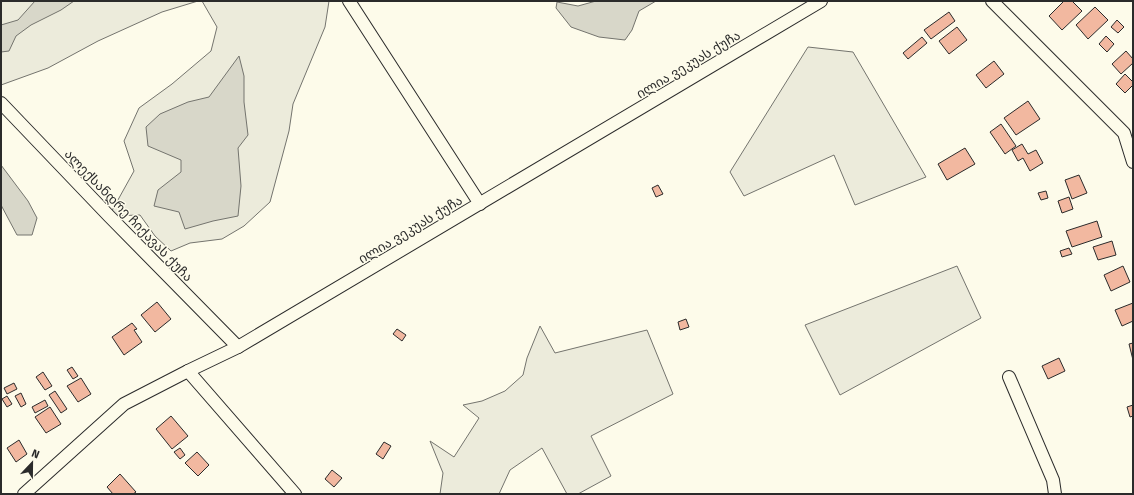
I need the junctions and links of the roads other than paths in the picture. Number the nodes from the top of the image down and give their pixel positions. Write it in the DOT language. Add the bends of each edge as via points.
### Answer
graph roads {
  1 [pos="349,1"];
  2 [pos="820,1"];
  3 [pos="992,1"];
  4 [pos="1,103"];
  5 [pos="1133,162"];
  6 [pos="480,204"];
  7 [pos="238,347"];
  8 [pos="188,371"];
  9 [pos="1009,377"];
  10 [pos="24,494"];
  11 [pos="295,494"];
  12 [pos="1055,494"];
  1 -- 6 [label="street"];
  2 -- 6 [label="street, ილია ვეკუას ქუჩა"];
  3 -- 5 [label="street" via="1124,133"];
  4 -- 7 [label="street, ალექსანდრე ჩიქავას ქუჩა"];
  6 -- 7 [label="street, ილია ვეკუას ქუჩა"];
  7 -- 8 [label="street, ილია ვეკუას ქუჩა"];
  8 -- 10 [label="street, ილია ვეკუას ქუჩა" via="124,404"];
  8 -- 11 [label="street"];
  9 -- 12 [label="street" via="1053,480"];
}
